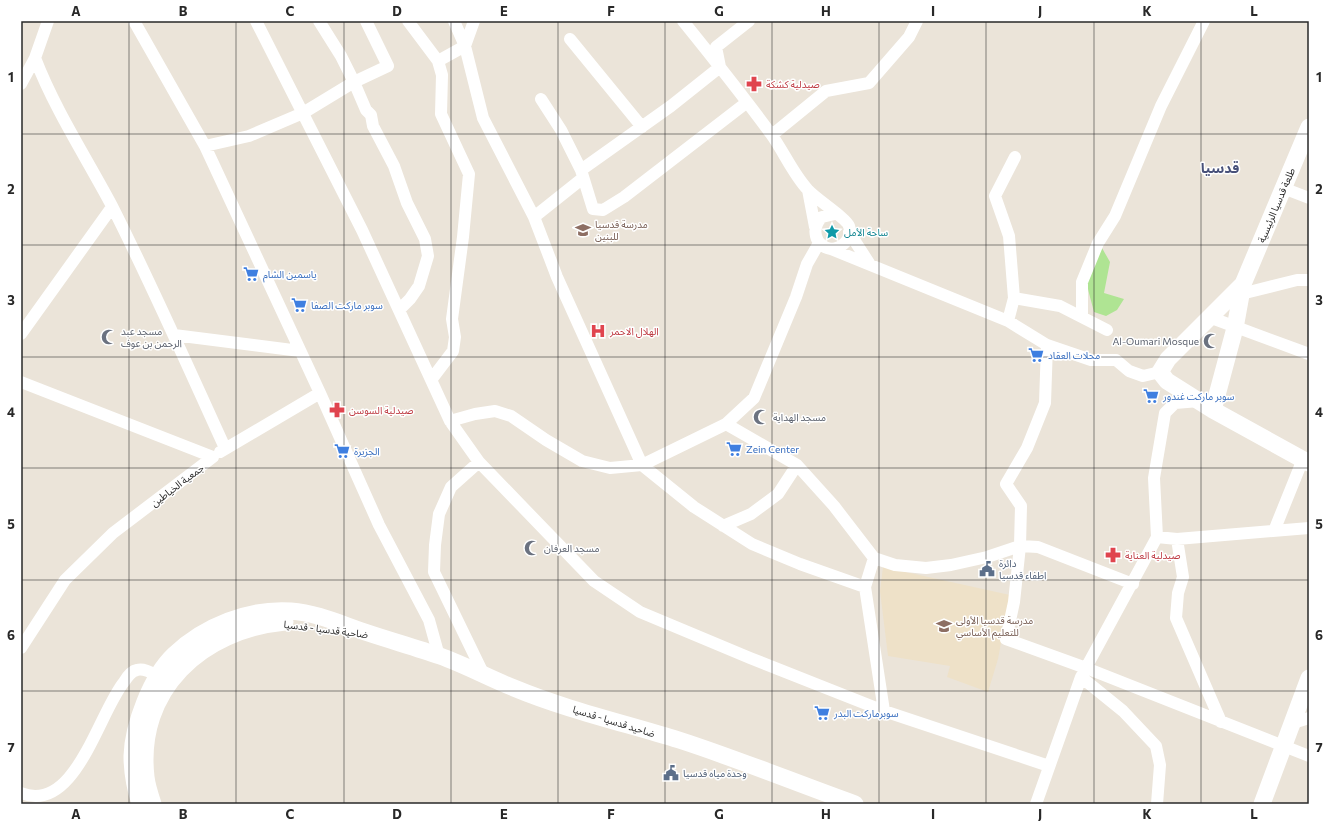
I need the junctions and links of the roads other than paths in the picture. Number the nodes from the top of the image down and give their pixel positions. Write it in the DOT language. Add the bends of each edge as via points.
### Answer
graph roads {
  1 [pos="48,21"];
  2 [pos="134,21"];
  3 [pos="256,21"];
  4 [pos="319,21"];
  5 [pos="356,21"];
  6 [pos="362,21"];
  7 [pos="366,21"];
  8 [pos="408,21"];
  9 [pos="454,21"];
  10 [pos="474,21"];
  11 [pos="683,21"];
  12 [pos="749,21"];
  13 [pos="917,21"];
  14 [pos="1204,21"];
  15 [pos="570,39"];
  16 [pos="465,46"];
  17 [pos="35,58"];
  18 [pos="438,61"];
  19 [pos="720,67"];
  20 [pos="354,82"];
  21 [pos="21,84"];
  22 [pos="541,99"];
  23 [pos="746,103"];
  24 [pos="303,113"];
  25 [pos="642,127"];
  26 [pos="1309,127"];
  27 [pos="772,135"];
  28 [pos="205,146"];
  29 [pos="1305,150"];
  30 [pos="1015,157"];
  31 [pos="582,174"];
  32 [pos="1283,188"];
  33 [pos="808,190"];
  34 [pos="1309,198"];
  35 [pos="112,207"];
  36 [pos="835,214"];
  37 [pos="534,217"];
  38 [pos="815,227"];
  39 [pos="850,232"];
  40 [pos="819,243"];
  41 [pos="831,249"];
  42 [pos="869,264"];
  43 [pos="1309,280"];
  44 [pos="1242,289"];
  45 [pos="1014,298"];
  46 [pos="398,310"];
  47 [pos="1082,316"];
  48 [pos="1209,317"];
  49 [pos="1008,321"];
  50 [pos="1235,328"];
  51 [pos="1107,330"];
  52 [pos="21,334"];
  53 [pos="174,335"];
  54 [pos="1047,345"];
  55 [pos="300,351"];
  56 [pos="1309,354"];
  57 [pos="1160,372"];
  58 [pos="431,380"];
  59 [pos="21,382"];
  60 [pos="320,393"];
  61 [pos="1199,401"];
  62 [pos="1213,410"];
  63 [pos="450,421"];
  64 [pos="726,424"];
  65 [pos="225,448"];
  66 [pos="213,457"];
  67 [pos="1306,461"];
  68 [pos="479,462"];
  69 [pos="642,465"];
  70 [pos="797,465"];
  71 [pos="723,526"];
  72 [pos="1309,528"];
  73 [pos="1274,531"];
  74 [pos="1157,537"];
  75 [pos="1177,539"];
  76 [pos="1020,546"];
  77 [pos="874,558"];
  78 [pos="1133,584"];
  79 [pos="865,587"];
  80 [pos="374,635"];
  81 [pos="21,648"];
  82 [pos="439,656"];
  83 [pos="1083,672"];
  84 [pos="483,673"];
  85 [pos="158,676"];
  86 [pos="1309,678"];
  87 [pos="884,711"];
  88 [pos="1301,721"];
  89 [pos="1221,722"];
  90 [pos="1284,746"];
  91 [pos="1309,756"];
  92 [pos="1049,766"];
  93 [pos="21,793"];
  94 [pos="140,804"];
  95 [pos="153,804"];
  96 [pos="855,804"];
  97 [pos="1036,804"];
  98 [pos="1158,804"];
  99 [pos="1262,804"];
  1 -- 17 [label="street"];
  2 -- 28 [label="street"];
  3 -- 24 [label="street"];
  4 -- 20 [label="street"];
  5 -- 6 [label="street" via="358,24"];
  7 -- 20 [label="street" via="388,66"];
  8 -- 18 [label="street"];
  9 -- 16 [label="street"];
  10 -- 16 [label="street"];
  11 -- 19 [label="street"];
  12 -- 19 [label="street" via="716,47"];
  13 -- 27 [label="street" via="909,37 869,83 826,91"];
  14 -- 47 [label="street" via="1161,106 1115,216 1098,243 1082,282"];
  15 -- 25 [label="street"];
  16 -- 18 [label="street"];
  16 -- 37 [label="street" via="483,118"];
  17 -- 21 [label="street"];
  17 -- 35 [label="street" via="45,82"];
  18 -- 58 [label="street" via="442,75 441,114 469,174 452,319 455,337 452,351"];
  19 -- 23 [label="street"];
  19 -- 25 [label="street"];
  20 -- 24 [label="street"];
  20 -- 46 [label="street" via="425,239 428,256 419,286"];
  22 -- 31 [label="street" via="561,130"];
  23 -- 27 [label="street"];
  23 -- 31 [label="street" via="624,197 603,210 593,209"];
  24 -- 28 [label="street" via="249,136"];
  24 -- 46 [label="street" via="362,230"];
  25 -- 31 [label="street"];
  26 -- 29 [label="main road, طلعة قدسيا الرئيسية"];
  27 -- 33 [label="street"];
  28 -- 55 [label="street"];
  29 -- 32 [label="main road, طلعة قدسيا الرئيسية"];
  30 -- 45 [label="street" via="995,196 1009,236"];
  31 -- 37 [label="street"];
  32 -- 34 [label="street"];
  32 -- 44 [label="main road, طلعة قدسيا الرئيسية"];
  33 -- 36 [label="street"];
  33 -- 38 [label="street"];
  35 -- 52 [label="street"];
  35 -- 53 [label="street"];
  36 -- 38 [label="street" via="822,217"];
  36 -- 39 [label="street" via="845,220"];
  37 -- 69 [label="street" via="557,277"];
  38 -- 40 [label="street"];
  39 -- 41 [label="street" via="846,242"];
  39 -- 42 [label="street"];
  40 -- 41 [label="street"];
  40 -- 64 [label="street" via="807,264 754,398"];
  41 -- 42 [label="street"];
  42 -- 49 [label="street"];
  43 -- 44 [label="street"];
  44 -- 48 [label="main road, طلعة قدسيا الرئيسية"];
  44 -- 50 [label="main road, طلعة قدسيا الرئيسية"];
  45 -- 47 [label="street" via="1060,306"];
  45 -- 49 [label="street"];
  46 -- 58 [label="street"];
  47 -- 51 [label="street"];
  48 -- 50 [label="street"];
  48 -- 57 [label="main road, طلعة قدسيا الرئيسية" via="1168,359"];
  49 -- 54 [label="street"];
  50 -- 56 [label="street"];
  50 -- 62 [label="main road, طلعة قدسيا الرئيسية"];
  53 -- 55 [label="street"];
  53 -- 65 [label="street"];
  54 -- 57 [label="street" via="1091,360 1116,360 1130,371 1143,376"];
  54 -- 76 [label="street" via="1045,404 1027,448 1006,484 1021,506"];
  55 -- 60 [label="street"];
  57 -- 61 [label="main road" via="1166,381"];
  58 -- 63 [label="street"];
  59 -- 66 [label="street, جمعية الخياطين"];
  60 -- 65 [label="street"];
  60 -- 82 [label="street" via="379,525 429,620"];
  61 -- 62 [label="main road"];
  61 -- 74 [label="street" via="1175,403 1166,413 1154,478"];
  62 -- 67 [label="main road"];
  63 -- 68 [label="street"];
  63 -- 69 [label="street" via="495,411 511,416 582,461 610,468"];
  64 -- 69 [label="street"];
  64 -- 70 [label="street"];
  65 -- 66 [label="street"];
  66 -- 81 [label="street, جمعية الخياطين" via="114,533 65,580"];
  67 -- 73 [label="street"];
  68 -- 84 [label="street" via="451,487 439,514 434,572"];
  68 -- 87 [label="street" via="594,581 640,612"];
  69 -- 71 [label="street" via="694,507"];
  70 -- 71 [label="street" via="778,494 752,514"];
  70 -- 77 [label="street" via="834,506"];
  71 -- 79 [label="street" via="752,544"];
  72 -- 73 [label="street"];
  73 -- 75 [label="street"];
  74 -- 75 [label="street"];
  74 -- 78 [label="street"];
  75 -- 89 [label="street" via="1183,577 1178,593 1176,618"];
  76 -- 77 [label="street" via="987,557 926,568 895,565"];
  76 -- 78 [label="street" via="1038,547"];
  76 -- 83 [label="street" via="1014,602 1006,638"];
  77 -- 79 [label="street"];
  78 -- 83 [label="street"];
  79 -- 87 [label="street"];
  80 -- 82 [label="main road, ضاحيد قدسيا - قدسيا"];
  80 -- 85 [label="main road, ضاحية قدسيا - قدسيا" via="319,616 291,611 263,612 232,618 202,634 173,655"];
  80 -- 95 [label="main road, ضاحية قدسيا - قدسيا" via="288,622 263,624 236,632 184,664 156,703 148,730 146,778"];
  82 -- 84 [label="main road, ضاحيد قدسيا - قدسيا"];
  83 -- 89 [label="street"];
  83 -- 92 [label="street"];
  83 -- 98 [label="street" via="1156,746 1160,765"];
  84 -- 96 [label="main road, ضاحيد قدسيا - قدسيا" via="513,688 560,705 681,741"];
  85 -- 93 [label="street" via="138,670 129,675 117,690 79,765 62,787 45,795"];
  85 -- 94 [label="main road, ضاحية قدسيا - قدسيا" via="136,727 132,754 133,778"];
  86 -- 88 [label="main road"];
  87 -- 92 [label="street"];
  88 -- 90 [label="main road"];
  89 -- 90 [label="street"];
  90 -- 91 [label="street"];
  90 -- 99 [label="main road"];
  92 -- 97 [label="street"];
}
